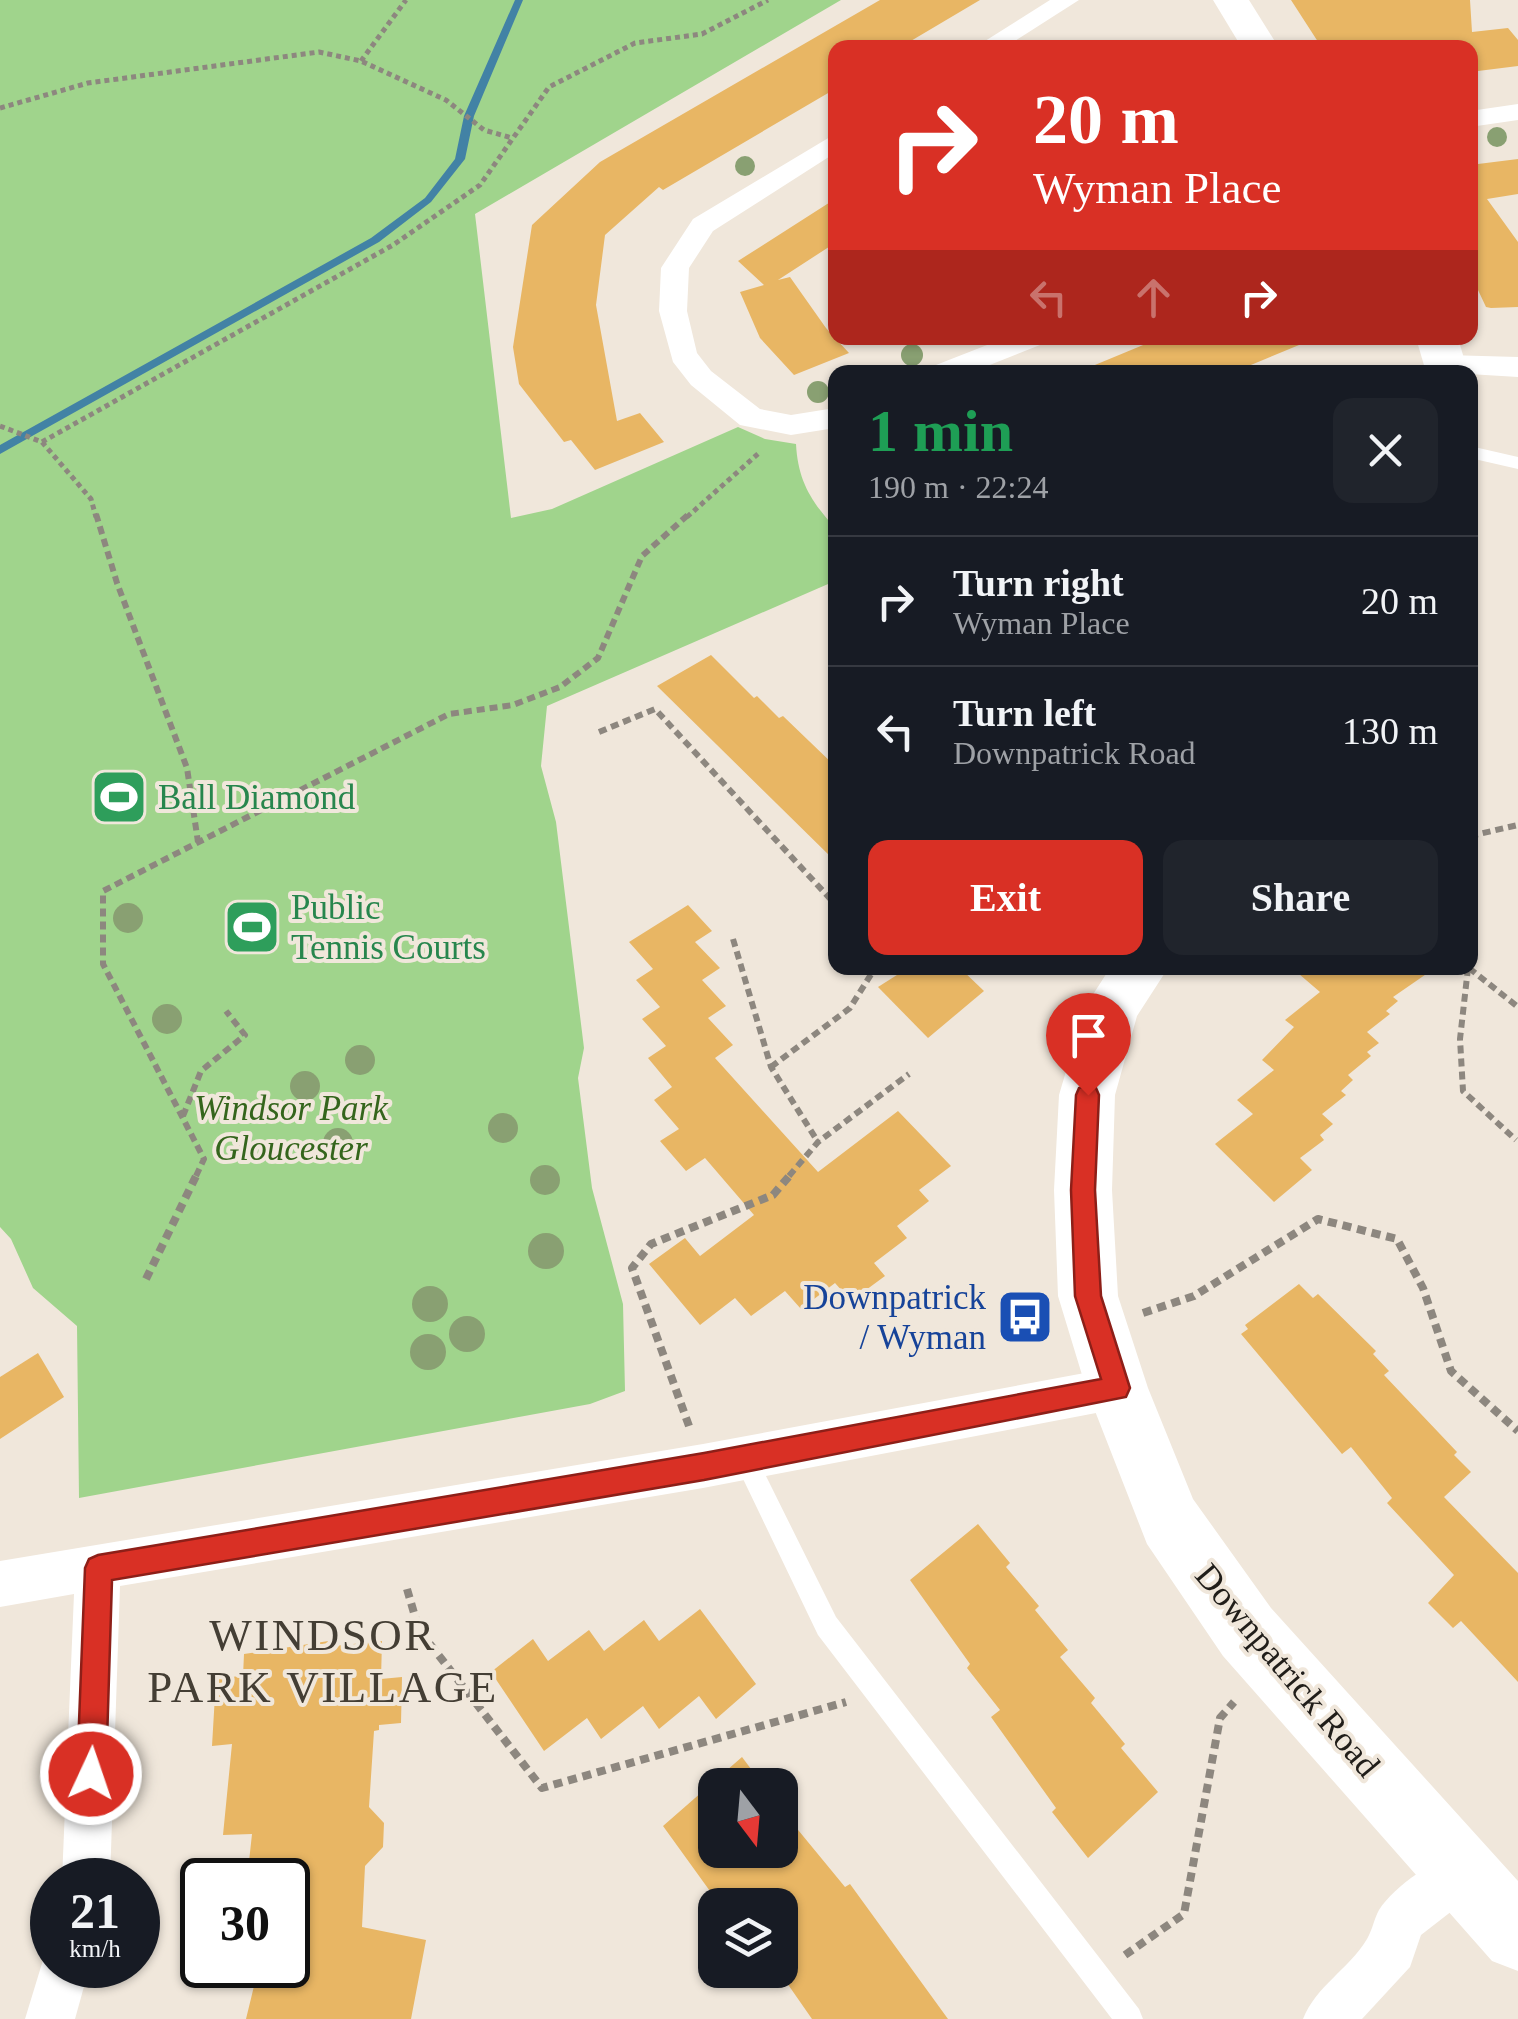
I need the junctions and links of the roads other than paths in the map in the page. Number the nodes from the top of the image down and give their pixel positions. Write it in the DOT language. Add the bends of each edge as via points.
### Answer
graph roads {
  1 [pos="1067,0"];
  2 [pos="1230,0"];
  3 [pos="1000,40"];
  4 [pos="1256,40"];
  5 [pos="1518,112"];
  6 [pos="1478,118"];
  7 [pos="828,146"];
  8 [pos="1013,345"];
  9 [pos="1443,358"];
  10 [pos="963,365"];
  11 [pos="1518,367"];
  12 [pos="828,419"];
  13 [pos="1478,454"];
  14 [pos="1518,463"];
  15 [pos="1136,975"];
  16 [pos="1117,1388"];
  17 [pos="724,1462"];
  18 [pos="98,1568"];
  19 [pos="0,1584"];
  20 [pos="87,1858"];
  21 [pos="1462,1873"];
  22 [pos="1518,1936"];
  23 [pos="59,1988"];
  24 [pos="50,2019"];
  25 [pos="1129,2019"];
  26 [pos="1328,2019"];
  1 -- 3 [label="street"];
  2 -- 4 [label="street"];
  5 -- 6 [label="street"];
  7 -- 12 [label="street" via="703,225 675,268 673,311 682,355 751,418 791,425"];
  8 -- 10 [label="street"];
  9 -- 11 [label="street"];
  13 -- 14 [label="lane"];
  15 -- 16 [label="street, Downpatrick Road" via="1112,1007 1088,1095 1083,1190 1088,1296"];
  16 -- 17 [label="street"];
  16 -- 21 [label="street, Downpatrick Road" via="1170,1522 1247,1632"];
  17 -- 18 [label="street"];
  17 -- 25 [label="lane" via="827,1626"];
  18 -- 19 [label="street"];
  18 -- 20 [label="street"];
  21 -- 22 [label="street, Downpatrick Road"];
  21 -- 26 [label="street" via="1404,1918 1392,1949"];
  23 -- 24 [label="street"];
}
